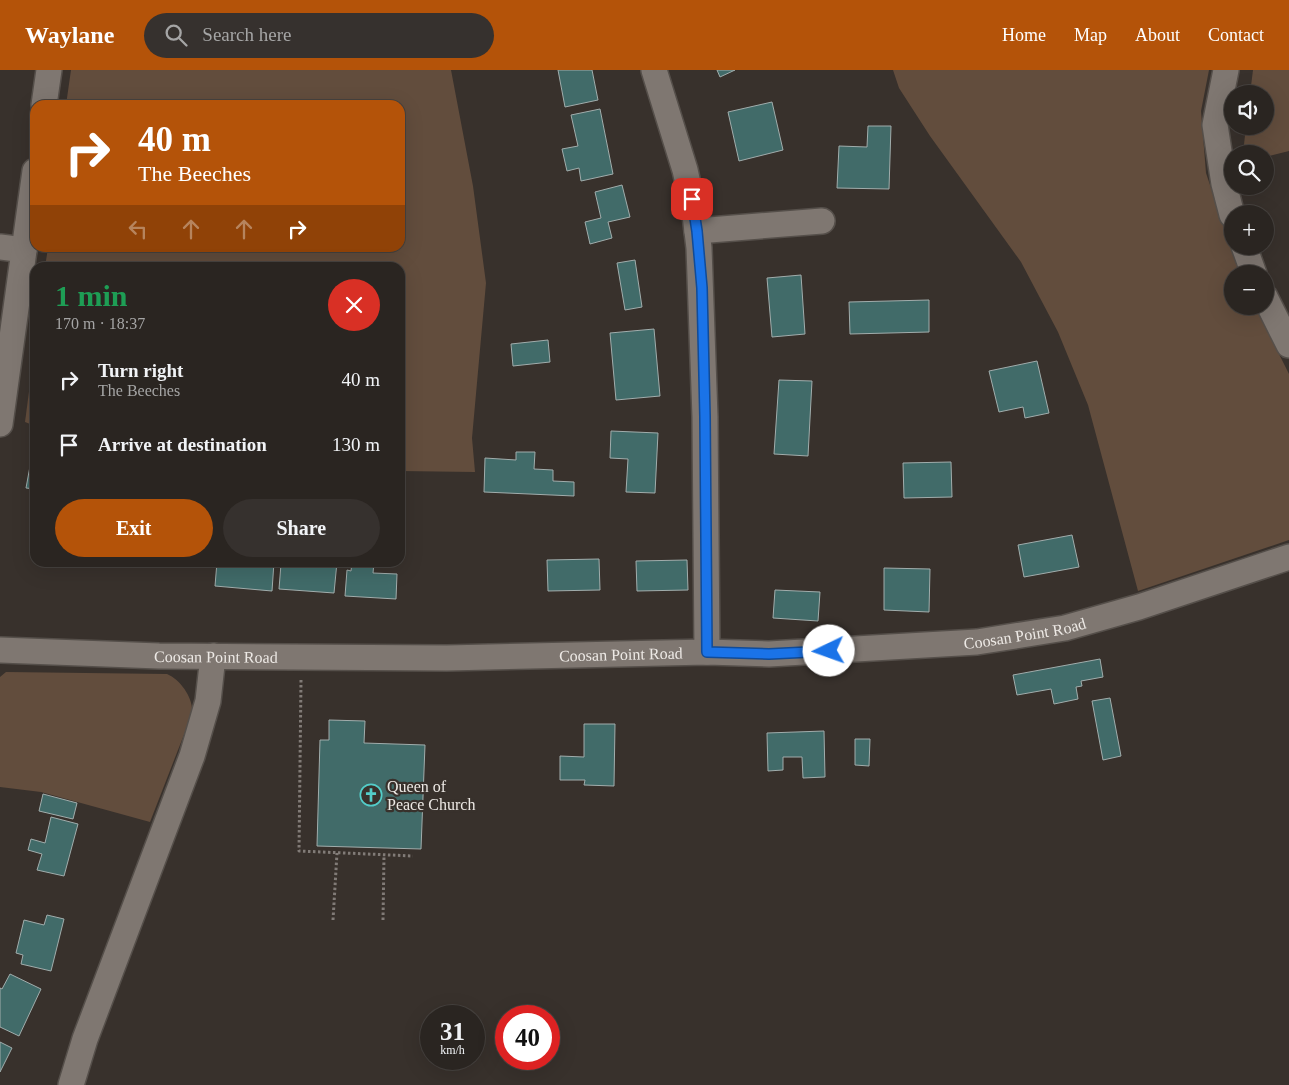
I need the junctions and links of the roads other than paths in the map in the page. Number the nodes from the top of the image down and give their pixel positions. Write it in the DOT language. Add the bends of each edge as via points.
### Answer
graph roads {
  1 [pos="49,70"];
  2 [pos="654,70"];
  3 [pos="1226,70"];
  4 [pos="45,100"];
  5 [pos="1229,205"];
  6 [pos="30,207"];
  7 [pos="822,221"];
  8 [pos="697,231"];
  9 [pos="0,247"];
  10 [pos="24,250"];
  11 [pos="1274,315"];
  12 [pos="1289,345"];
  13 [pos="0,424"];
  14 [pos="1289,557"];
  15 [pos="0,650"];
  16 [pos="707,652"];
  17 [pos="214,656"];
  18 [pos="71,1085"];
  1 -- 4 [label="street"];
  2 -- 8 [label="street" via="685,170"];
  3 -- 5 [label="street" via="1215,124"];
  6 -- 10 [label="street"];
  7 -- 8 [label="street"];
  8 -- 16 [label="street" via="705,417"];
  9 -- 10 [label="street"];
  10 -- 13 [label="street"];
  11 -- 12 [label="street"];
  14 -- 16 [label="street, Coosan Point Road" via="1139,607 1042,633 977,642 848,650 769,654"];
  15 -- 17 [label="street, Coosan Point Road"];
  16 -- 17 [label="street, Coosan Point Road" via="447,658"];
  17 -- 18 [label="street" via="208,701 192,756"];
}
